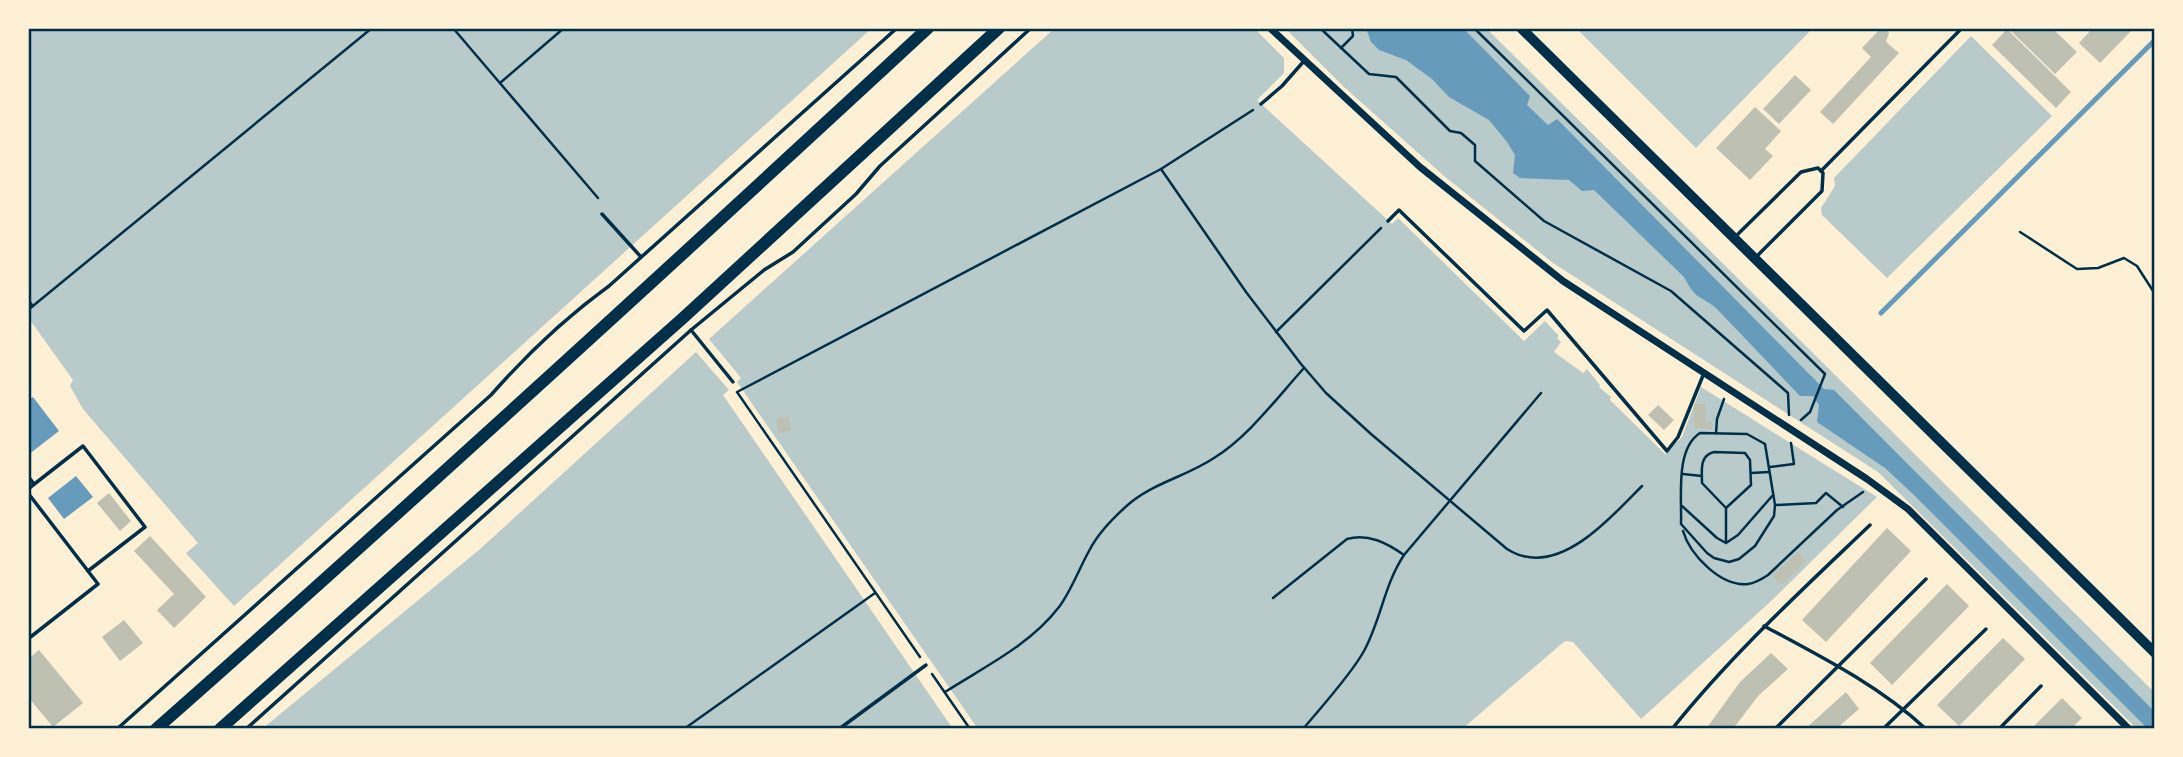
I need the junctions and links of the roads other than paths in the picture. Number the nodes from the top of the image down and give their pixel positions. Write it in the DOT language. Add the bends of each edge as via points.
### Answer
graph roads {
  1 [pos="897,28"];
  2 [pos="928,28"];
  3 [pos="999,28"];
  4 [pos="1031,28"];
  5 [pos="1270,28"];
  6 [pos="1522,28"];
  7 [pos="1962,28"];
  8 [pos="1304,61"];
  9 [pos="1261,104"];
  10 [pos="1821,170"];
  11 [pos="602,214"];
  12 [pos="1388,221"];
  13 [pos="1734,238"];
  14 [pos="641,257"];
  15 [pos="1755,258"];
  16 [pos="691,330"];
  17 [pos="1704,373"];
  18 [pos="733,382"];
  19 [pos="28,476"];
  20 [pos="34,484"];
  21 [pos="28,491"];
  22 [pos="1870,525"];
  23 [pos="88,571"];
  24 [pos="1926,579"];
  25 [pos="1764,626"];
  26 [pos="1986,629"];
  27 [pos="28,639"];
  28 [pos="2155,653"];
  29 [pos="926,665"];
  30 [pos="1838,666"];
  31 [pos="2041,686"];
  32 [pos="1905,709"];
  33 [pos="117,729"];
  34 [pos="156,729"];
  35 [pos="219,729"];
  36 [pos="246,729"];
  37 [pos="839,729"];
  38 [pos="1672,729"];
  39 [pos="1775,729"];
  40 [pos="1883,729"];
  41 [pos="1926,729"];
  42 [pos="1999,729"];
  43 [pos="2130,729"];
  1 -- 14 [label="lane"];
  2 -- 34 [label="main road" via="647,288"];
  3 -- 35 [label="main road" via="683,318"];
  4 -- 16 [label="lane" via="793,252"];
  5 -- 8 [label="street"];
  6 -- 13 [label="street"];
  7 -- 10 [label="lane"];
  8 -- 9 [label="lane"];
  8 -- 17 [label="street" via="1420,167 1563,281"];
  10 -- 13 [label="lane" via="1801,172"];
  10 -- 15 [label="lane" via="1822,191"];
  11 -- 14 [label="lane"];
  12 -- 17 [label="lane" via="1399,210 1524,331 1547,310 1667,451 1678,437"];
  13 -- 15 [label="street"];
  14 -- 33 [label="lane" via="528,354 491,395"];
  15 -- 28 [label="street"];
  16 -- 18 [label="lane"];
  16 -- 36 [label="lane"];
  17 -- 43 [label="street" via="1908,509"];
  19 -- 20 [label="lane"];
  20 -- 21 [label="lane"];
  20 -- 23 [label="lane" via="83,446 145,527"];
  21 -- 23 [label="lane"];
  22 -- 25 [label="lane"];
  23 -- 27 [label="lane" via="98,584"];
  24 -- 30 [label="lane"];
  25 -- 30 [label="lane"];
  25 -- 38 [label="lane"];
  26 -- 32 [label="lane"];
  29 -- 37 [label="lane"];
  30 -- 32 [label="lane"];
  30 -- 39 [label="lane"];
  31 -- 42 [label="lane"];
  32 -- 40 [label="lane"];
  32 -- 41 [label="lane"];
}
